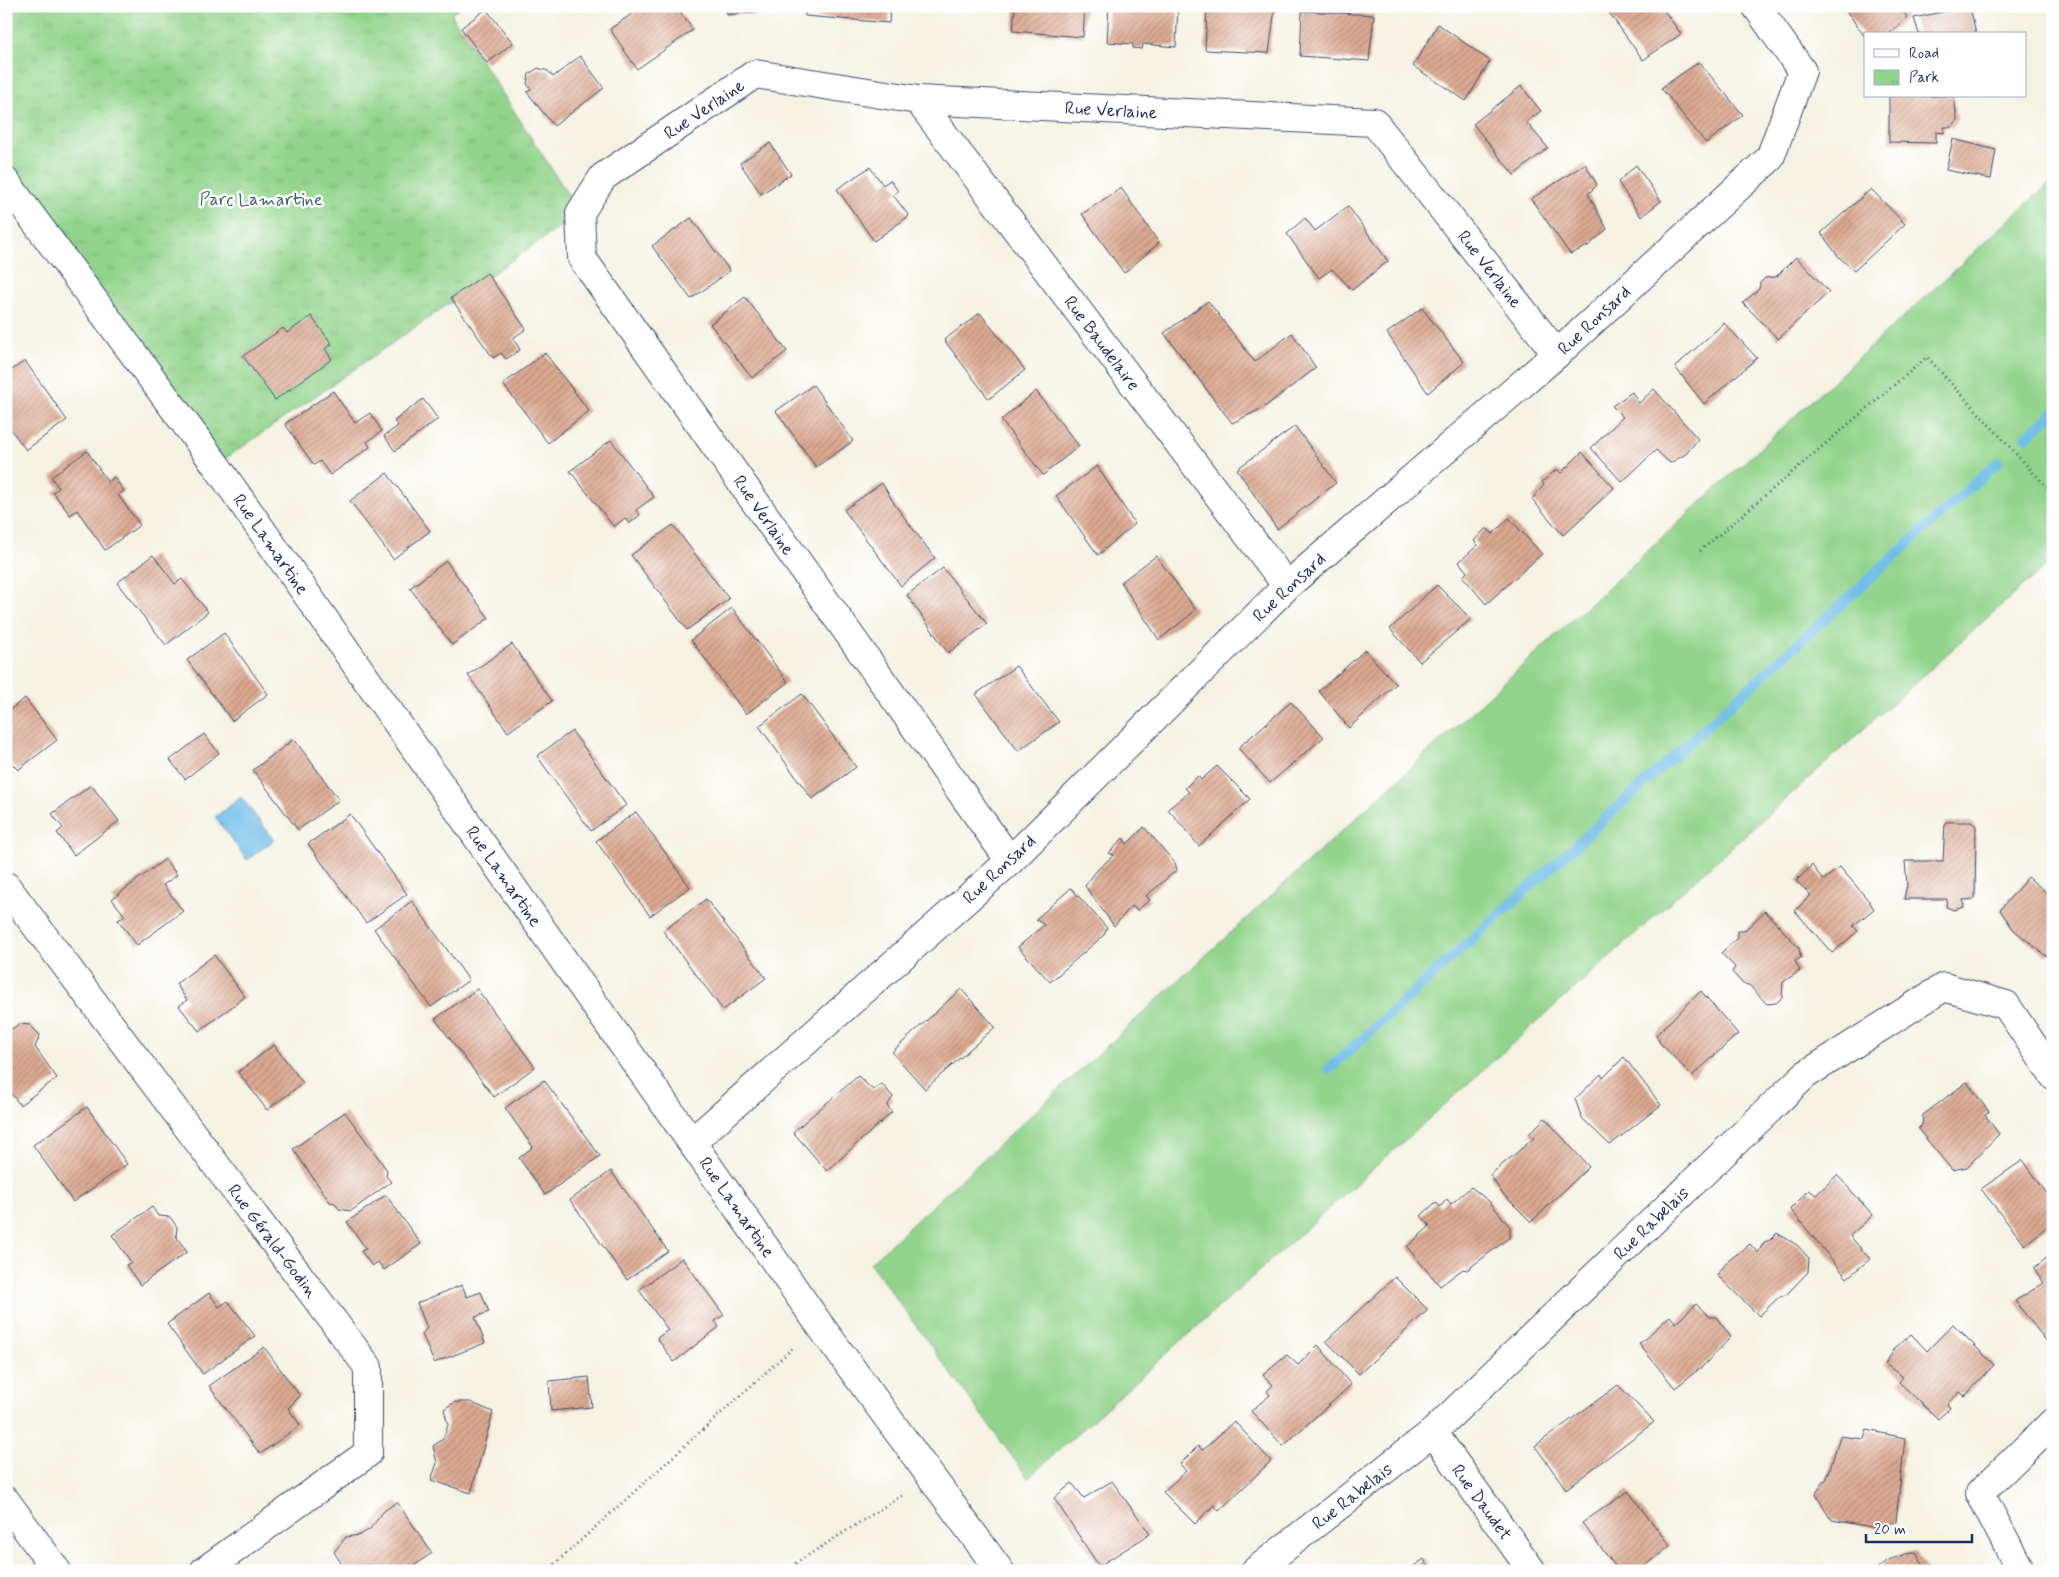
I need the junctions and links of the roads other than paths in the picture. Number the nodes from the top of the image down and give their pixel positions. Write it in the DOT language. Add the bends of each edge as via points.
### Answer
graph roads {
  1 [pos="1756,6"];
  2 [pos="918,100"];
  3 [pos="6,182"];
  4 [pos="1557,354"];
  5 [pos="1287,586"];
  6 [pos="1010,861"];
  7 [pos="6,886"];
  8 [pos="2053,1075"];
  9 [pos="692,1142"];
  10 [pos="2053,1422"];
  11 [pos="1433,1432"];
  12 [pos="6,1501"];
  13 [pos="56,1571"];
  14 [pos="204,1571"];
  15 [pos="1000,1571"];
  16 [pos="1255,1571"];
  17 [pos="1532,1571"];
  18 [pos="2021,1571"];
  1 -- 4 [label="street, Rue Ronsard" via="1802,71 1770,158"];
  2 -- 4 [label="street, Rue Verlaine" via="1374,122"];
  2 -- 5 [label="street, Rue Baudelaire"];
  2 -- 6 [label="street, Rue Verlaine" via="755,74 603,177 580,212 582,258"];
  3 -- 9 [label="street, Rue Lamartine" via="216,465"];
  4 -- 5 [label="street, Rue Ronsard"];
  5 -- 6 [label="street, Rue Ronsard"];
  6 -- 9 [label="street, Rue Ronsard"];
  7 -- 14 [label="street, Rue Gérald-Godin" via="368,1367 368,1453"];
  8 -- 11 [label="street, Rue Rabelais" via="2006,1005 1944,987 1805,1075"];
  9 -- 15 [label="street, Rue Lamartine" via="819,1324"];
  10 -- 18 [label="street" via="1980,1493"];
  11 -- 16 [label="street, Rue Rabelais"];
  11 -- 17 [label="street, Rue Daudet"];
  12 -- 13 [label="street"];
}
